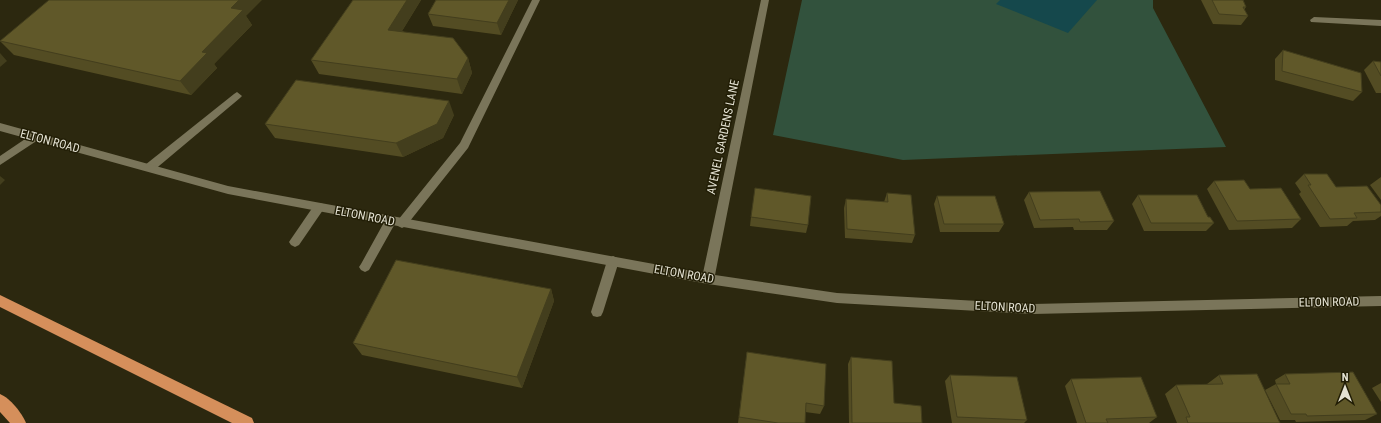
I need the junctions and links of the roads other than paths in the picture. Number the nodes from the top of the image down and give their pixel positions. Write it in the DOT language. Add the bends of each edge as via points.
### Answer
graph roads {
  1 [pos="536,0"];
  2 [pos="765,0"];
  3 [pos="1314,20"];
  4 [pos="1381,23"];
  5 [pos="237,96"];
  6 [pos="0,127"];
  7 [pos="34,137"];
  8 [pos="0,161"];
  9 [pos="149,168"];
  10 [pos="319,207"];
  11 [pos="396,222"];
  12 [pos="295,242"];
  13 [pos="613,261"];
  14 [pos="365,267"];
  15 [pos="708,279"];
  16 [pos="0,301"];
  17 [pos="1381,301"];
  18 [pos="597,312"];
  19 [pos="0,401"];
  20 [pos="19,423"];
  21 [pos="247,423"];
  1 -- 11 [label="street" via="464,145"];
  2 -- 15 [label="street, AVENEL GARDENS LANE"];
  3 -- 4 [label="street"];
  5 -- 9 [label="street"];
  6 -- 7 [label="street, ELTON ROAD"];
  7 -- 8 [label="street"];
  7 -- 9 [label="street, ELTON ROAD"];
  9 -- 10 [label="street, ELTON ROAD" via="228,190"];
  10 -- 11 [label="street, ELTON ROAD"];
  10 -- 12 [label="street"];
  11 -- 13 [label="street, ELTON ROAD"];
  11 -- 14 [label="street"];
  13 -- 15 [label="street, ELTON ROAD"];
  13 -- 18 [label="street"];
  15 -- 17 [label="street, ELTON ROAD" via="837,298 1033,309"];
  16 -- 21 [label="highway"];
  19 -- 20 [label="highway"];
}
